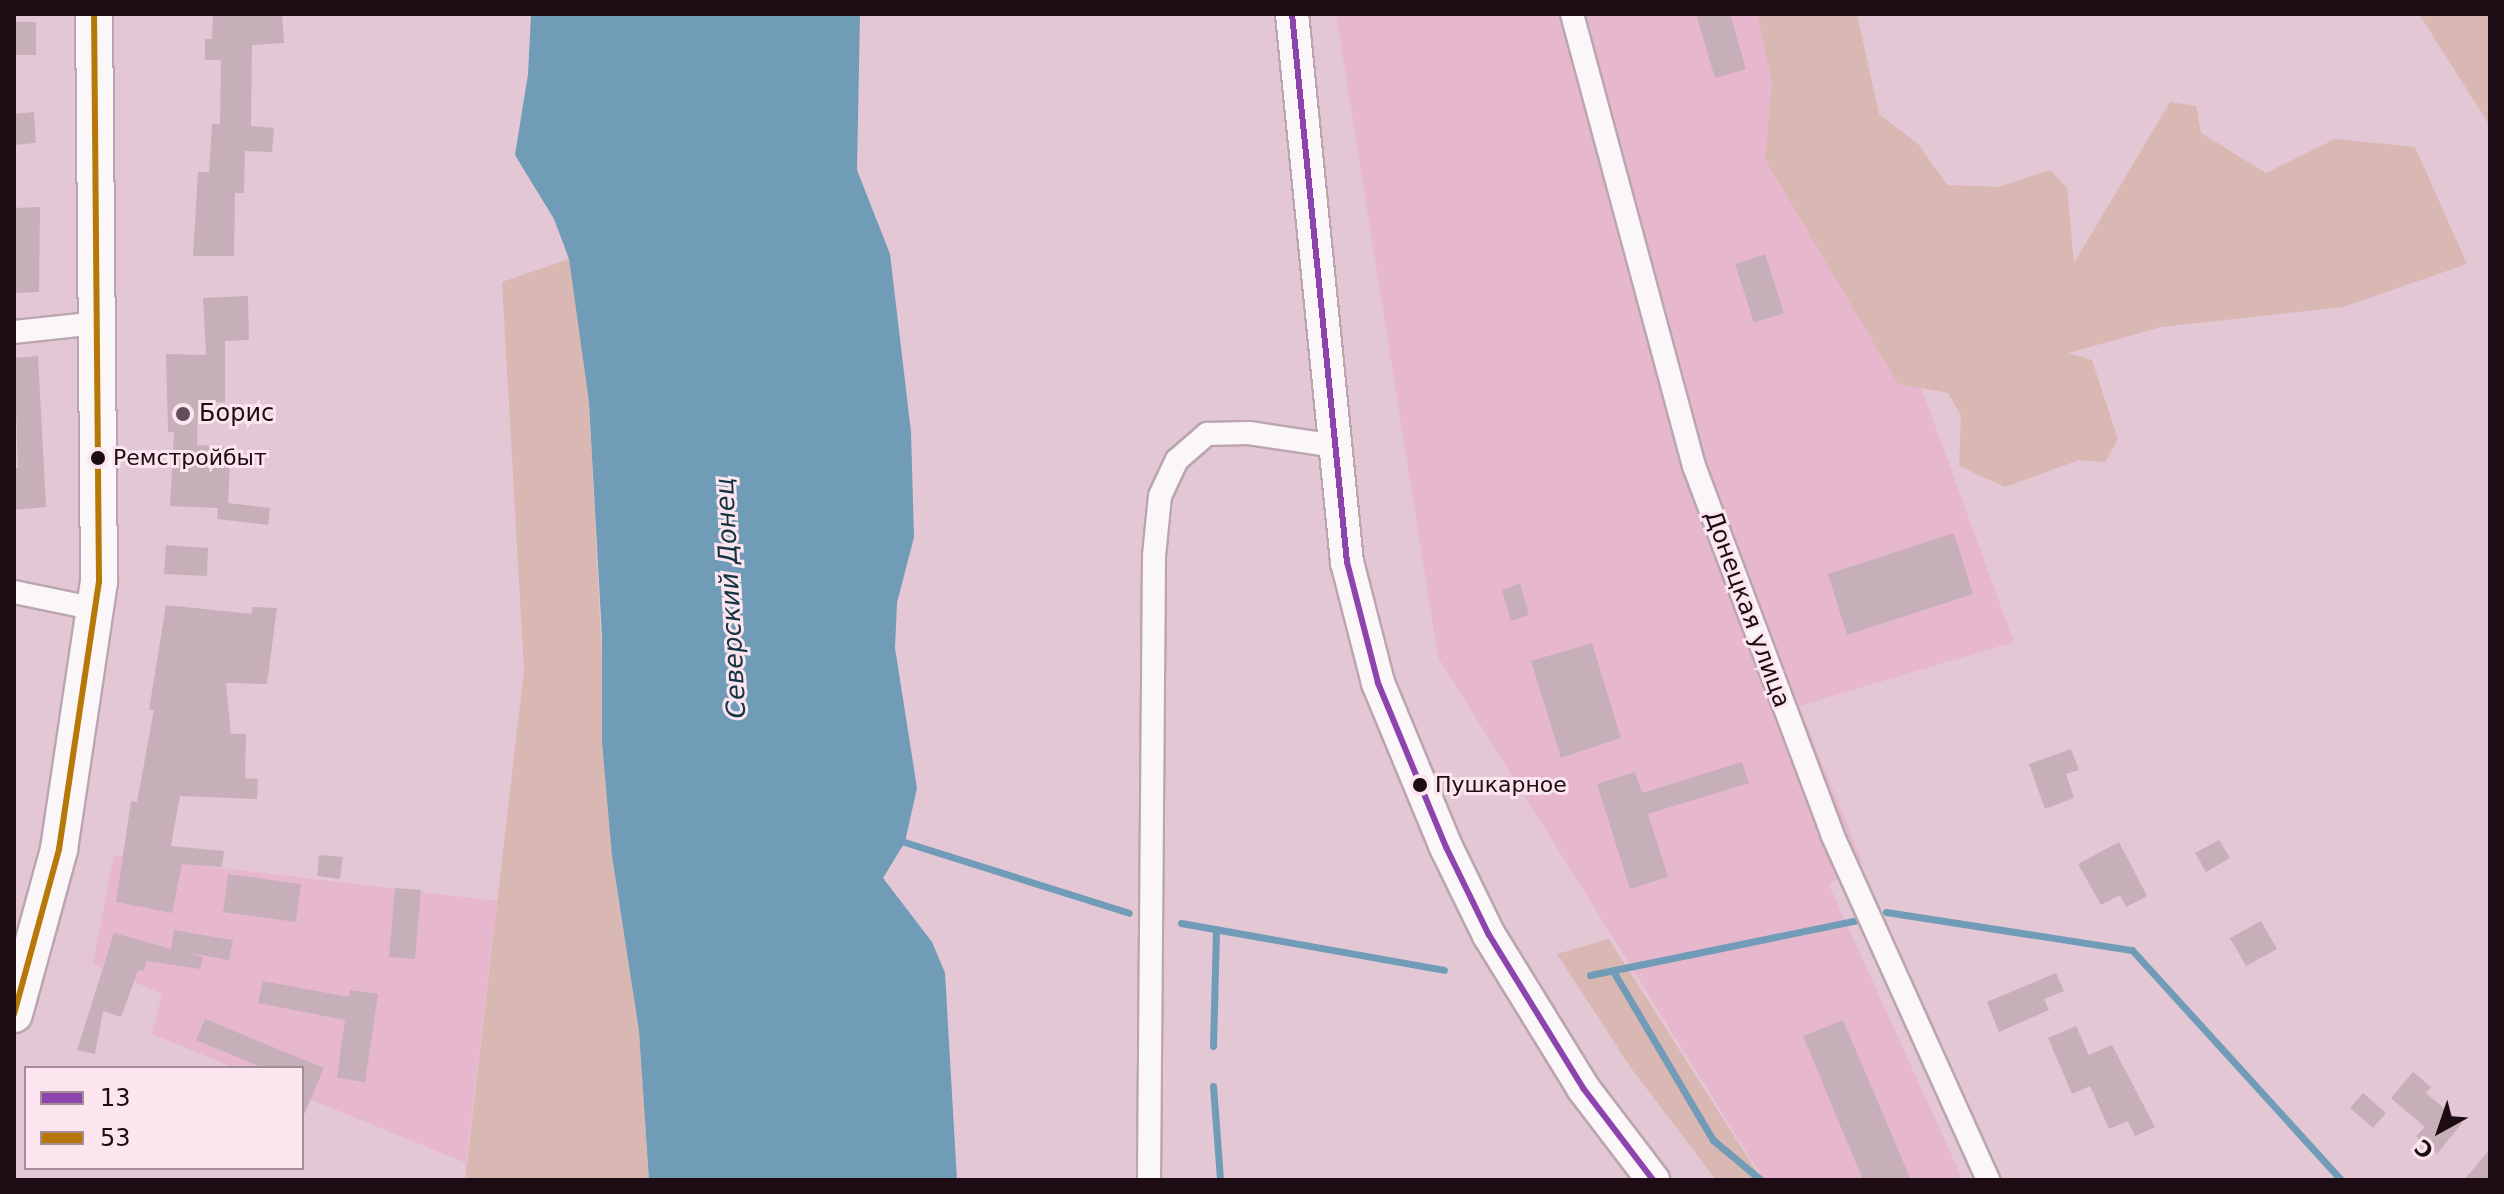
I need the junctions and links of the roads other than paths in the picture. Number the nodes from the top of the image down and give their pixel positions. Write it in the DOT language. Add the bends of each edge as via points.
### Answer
graph roads {
  1 [pos="94,14"];
  2 [pos="1292,14"];
  3 [pos="1572,14"];
  4 [pos="98,323"];
  5 [pos="14,332"];
  6 [pos="1336,446"];
  7 [pos="14,592"];
  8 [pos="96,609"];
  9 [pos="14,1014"];
  10 [pos="1149,1180"];
  11 [pos="1653,1180"];
  12 [pos="1988,1180"];
  1 -- 4 [label="main road"];
  2 -- 6 [label="main road"];
  3 -- 12 [label="street, Донецкая улица" via="1694,466 1832,834"];
  4 -- 5 [label="street"];
  4 -- 8 [label="main road"];
  6 -- 10 [label="street" via="1249,433 1207,434 1177,460 1160,496 1154,556"];
  6 -- 11 [label="main road" via="1347,562 1378,683 1446,847 1537,1016 1583,1088"];
  7 -- 8 [label="street"];
  8 -- 9 [label="main road" via="59,849"];
}
